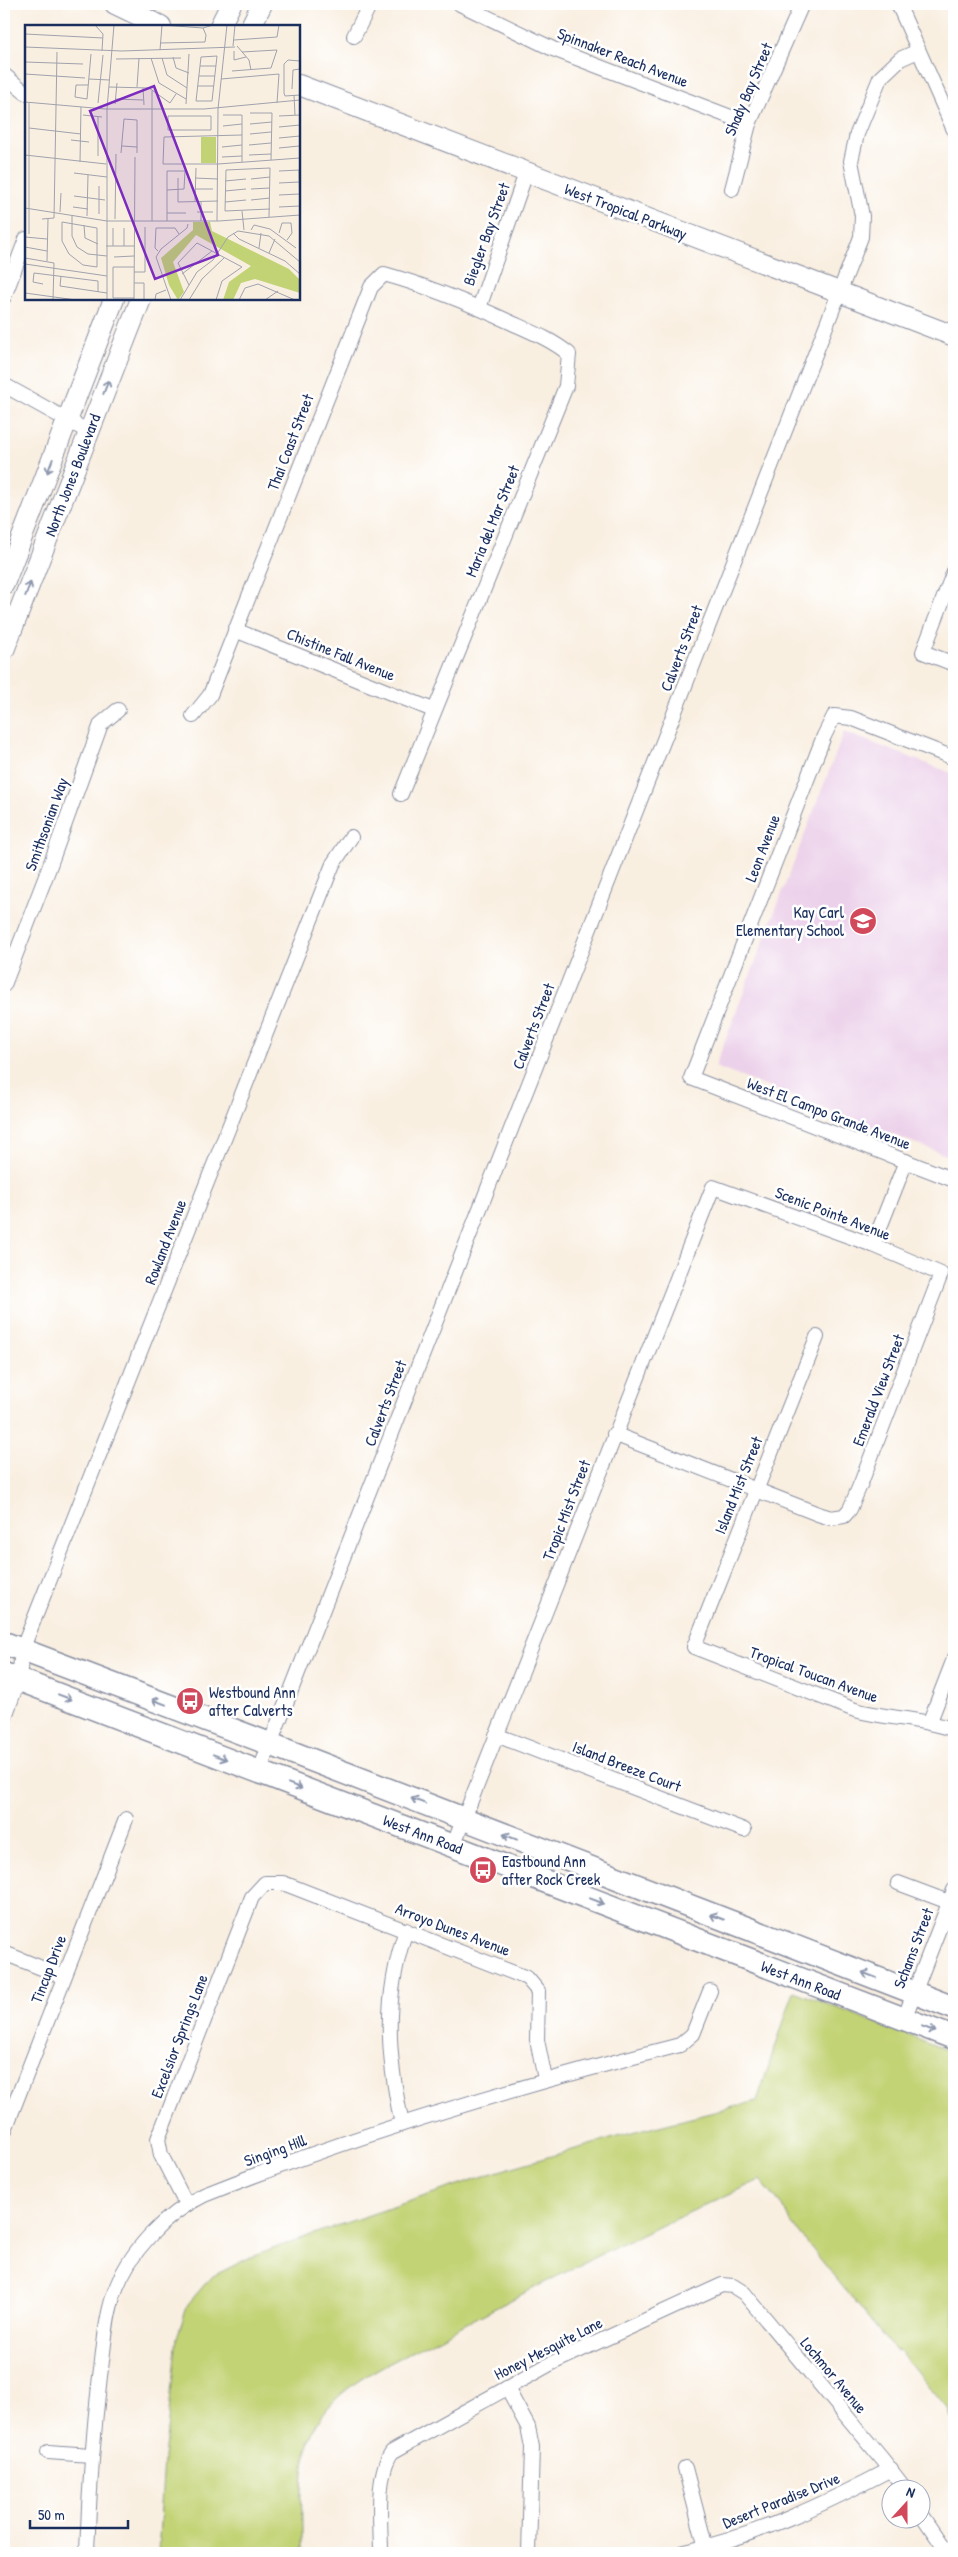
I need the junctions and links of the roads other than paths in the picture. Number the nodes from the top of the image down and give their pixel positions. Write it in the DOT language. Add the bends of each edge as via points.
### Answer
graph roads {
  1 [pos="115,4"];
  2 [pos="231,4"];
  3 [pos="262,4"];
  4 [pos="370,4"];
  5 [pos="460,4"];
  6 [pos="802,4"];
  7 [pos="898,4"];
  8 [pos="159,25"];
  9 [pos="220,25"];
  10 [pos="252,25"];
  11 [pos="354,36"];
  12 [pos="918,51"];
  13 [pos="4,75"];
  14 [pos="300,85"];
  15 [pos="25,93"];
  16 [pos="749,124"];
  17 [pos="954,130"];
  18 [pos="526,172"];
  19 [pos="732,189"];
  20 [pos="25,241"];
  21 [pos="5,291"];
  22 [pos="839,292"];
  23 [pos="114,300"];
  24 [pos="141,300"];
  25 [pos="478,308"];
  26 [pos="954,336"];
  27 [pos="4,385"];
  28 [pos="68,420"];
  29 [pos="89,432"];
  30 [pos="954,572"];
  31 [pos="4,584"];
  32 [pos="235,630"];
  33 [pos="4,650"];
  34 [pos="954,664"];
  35 [pos="118,710"];
  36 [pos="434,710"];
  37 [pos="193,716"];
  38 [pos="954,758"];
  39 [pos="401,794"];
  40 [pos="350,837"];
  41 [pos="4,985"];
  42 [pos="691,1078"];
  43 [pos="906,1161"];
  44 [pos="954,1180"];
  45 [pos="713,1187"];
  46 [pos="872,1245"];
  47 [pos="941,1274"];
  48 [pos="817,1337"];
  49 [pos="614,1434"];
  50 [pos="755,1489"];
  51 [pos="694,1647"];
  52 [pos="954,1659"];
  53 [pos="14,1662"];
  54 [pos="4,1719"];
  55 [pos="930,1722"];
  56 [pos="954,1730"];
  57 [pos="496,1735"];
  58 [pos="270,1744"];
  59 [pos="259,1772"];
  60 [pos="126,1819"];
  61 [pos="464,1819"];
  62 [pos="744,1830"];
  63 [pos="453,1846"];
  64 [pos="265,1883"];
  65 [pos="898,1883"];
  66 [pos="953,1899"];
  67 [pos="406,1930"];
  68 [pos="4,1953"];
  69 [pos="64,1977"];
  70 [pos="710,1991"];
  71 [pos="914,1993"];
  72 [pos="954,2008"];
  73 [pos="904,2019"];
  74 [pos="954,2038"];
  75 [pos="545,2079"];
  76 [pos="402,2124"];
  77 [pos="4,2132"];
  78 [pos="186,2204"];
  79 [pos="733,2286"];
  80 [pos="507,2388"];
  81 [pos="48,2452"];
  82 [pos="91,2455"];
  83 [pos="685,2468"];
  84 [pos="891,2469"];
  85 [pos="899,2480"];
  86 [pos="930,2526"];
  87 [pos="706,2548"];
  88 [pos="946,2549"];
  89 [pos="87,2553"];
  90 [pos="381,2553"];
  91 [pos="529,2553"];
  92 [pos="681,2553"];
  1 -- 8 [label="main road"];
  2 -- 9 [label="main road"];
  3 -- 10 [label="main road"];
  4 -- 11 [label="street"];
  5 -- 16 [label="street, Spinnaker Reach Avenue" via="553,49"];
  6 -- 16 [label="street, Shady Bay Street"];
  7 -- 12 [label="street"];
  12 -- 17 [label="street"];
  12 -- 22 [label="street, Calverts Street" via="900,59 880,78 856,134 851,161 862,216 861,237"];
  13 -- 15 [label="street"];
  14 -- 18 [label="main road, West Tropical Parkway"];
  16 -- 19 [label="street, Shady Bay Street"];
  18 -- 22 [label="main road, West Tropical Parkway"];
  18 -- 25 [label="street, Biegler Bay Street"];
  20 -- 21 [label="street"];
  22 -- 26 [label="main road, West Tropical Parkway"];
  22 -- 58 [label="street, Calverts Street"];
  23 -- 28 [label="main road, North Jones Boulevard"];
  29 -- 24 [label="main road, North Jones Boulevard, one-way"];
  25 -- 32 [label="street, Thai Coast Street" via="384,274 371,287"];
  25 -- 36 [label="street, Maria del Mar Street" via="556,343 569,354 566,386"];
  27 -- 28 [label="street"];
  28 -- 29 [label="street"];
  28 -- 31 [label="main road, North Jones Boulevard, one-way"];
  33 -- 29 [label="main road, North Jones Boulevard, one-way"];
  30 -- 34 [label="street" via="923,652"];
  32 -- 36 [label="street, Chistine Fall Avenue"];
  32 -- 37 [label="street, Thai Coast Street" via="210,695"];
  35 -- 41 [label="street, Smithsonian Way" via="101,724"];
  36 -- 39 [label="street, Maria del Mar Street"];
  38 -- 42 [label="street, Leon Avenue" via="850,718 834,716"];
  40 -- 53 [label="street, Rowland Avenue" via="332,864"];
  42 -- 43 [label="street, West El Campo Grande Avenue"];
  43 -- 44 [label="street, West El Campo Grande Avenue"];
  43 -- 46 [label="street"];
  45 -- 46 [label="street, Scenic Pointe Avenue"];
  45 -- 49 [label="street, Tropic Mist Street"];
  46 -- 47 [label="street, Scenic Pointe Avenue"];
  47 -- 50 [label="street, Emerald View Street" via="861,1483 844,1516 831,1518"];
  48 -- 50 [label="street, Island Mist Street"];
  49 -- 50 [label="street"];
  49 -- 57 [label="street, Tropic Mist Street"];
  50 -- 51 [label="street, Island Mist Street"];
  51 -- 55 [label="street, Tropical Toucan Avenue" via="855,1710"];
  52 -- 55 [label="street"];
  53 -- 54 [label="street, Rowland Avenue"];
  58 -- 53 [label="main road, West Ann Road, one-way"];
  53 -- 59 [label="main road, West Ann Road, one-way"];
  55 -- 56 [label="street, Tropical Toucan Avenue"];
  57 -- 61 [label="street, Tropic Mist Street"];
  57 -- 62 [label="street, Island Breeze Court"];
  58 -- 59 [label="street, Calverts Street"];
  61 -- 58 [label="main road, West Ann Road, one-way"];
  59 -- 63 [label="main road, West Ann Road, one-way"];
  60 -- 69 [label="street, Tincup Drive"];
  61 -- 63 [label="street, Tropic Mist Street"];
  71 -- 61 [label="main road, West Ann Road, one-way"];
  63 -- 73 [label="main road, West Ann Road, one-way"];
  64 -- 67 [label="street, Arroyo Dunes Avenue" via="283,1883"];
  64 -- 78 [label="street, Excelsior Springs Lane" via="252,1897 158,2138 159,2151"];
  65 -- 66 [label="street"];
  66 -- 71 [label="street, Schams Street"];
  67 -- 75 [label="street, Arroyo Dunes Avenue" via="521,1974 532,1982 539,1996 537,2040"];
  67 -- 76 [label="street" via="395,1968 389,2018 390,2065"];
  68 -- 69 [label="street"];
  69 -- 77 [label="street, Tincup Drive"];
  70 -- 75 [label="street, Singing Hill" via="693,2034 680,2045"];
  71 -- 72 [label="main road, West Ann Road"];
  71 -- 73 [label="street, Schams Street"];
  73 -- 74 [label="main road, West Ann Road, one-way"];
  75 -- 76 [label="street, Singing Hill"];
  76 -- 78 [label="street, Singing Hill" via="262,2172"];
  78 -- 82 [label="street, Singing Hill" via="147,2240 129,2264 114,2293 107,2324"];
  79 -- 80 [label="street, Honey Mesquite Lane" via="722,2285 550,2364"];
  79 -- 84 [label="street, Lochmor Avenue" via="744,2293"];
  80 -- 90 [label="street, Honey Mesquite Lane" via="392,2452 382,2474"];
  80 -- 91 [label="street" via="528,2427 532,2447"];
  81 -- 82 [label="street"];
  82 -- 89 [label="street, Singing Hill"];
  83 -- 87 [label="street"];
  84 -- 85 [label="street, Lochmor Avenue"];
  84 -- 87 [label="street, Desert Paradise Drive" via="795,2517"];
  86 -- 88 [label="street"];
  87 -- 92 [label="street, Desert Paradise Drive"];
}
